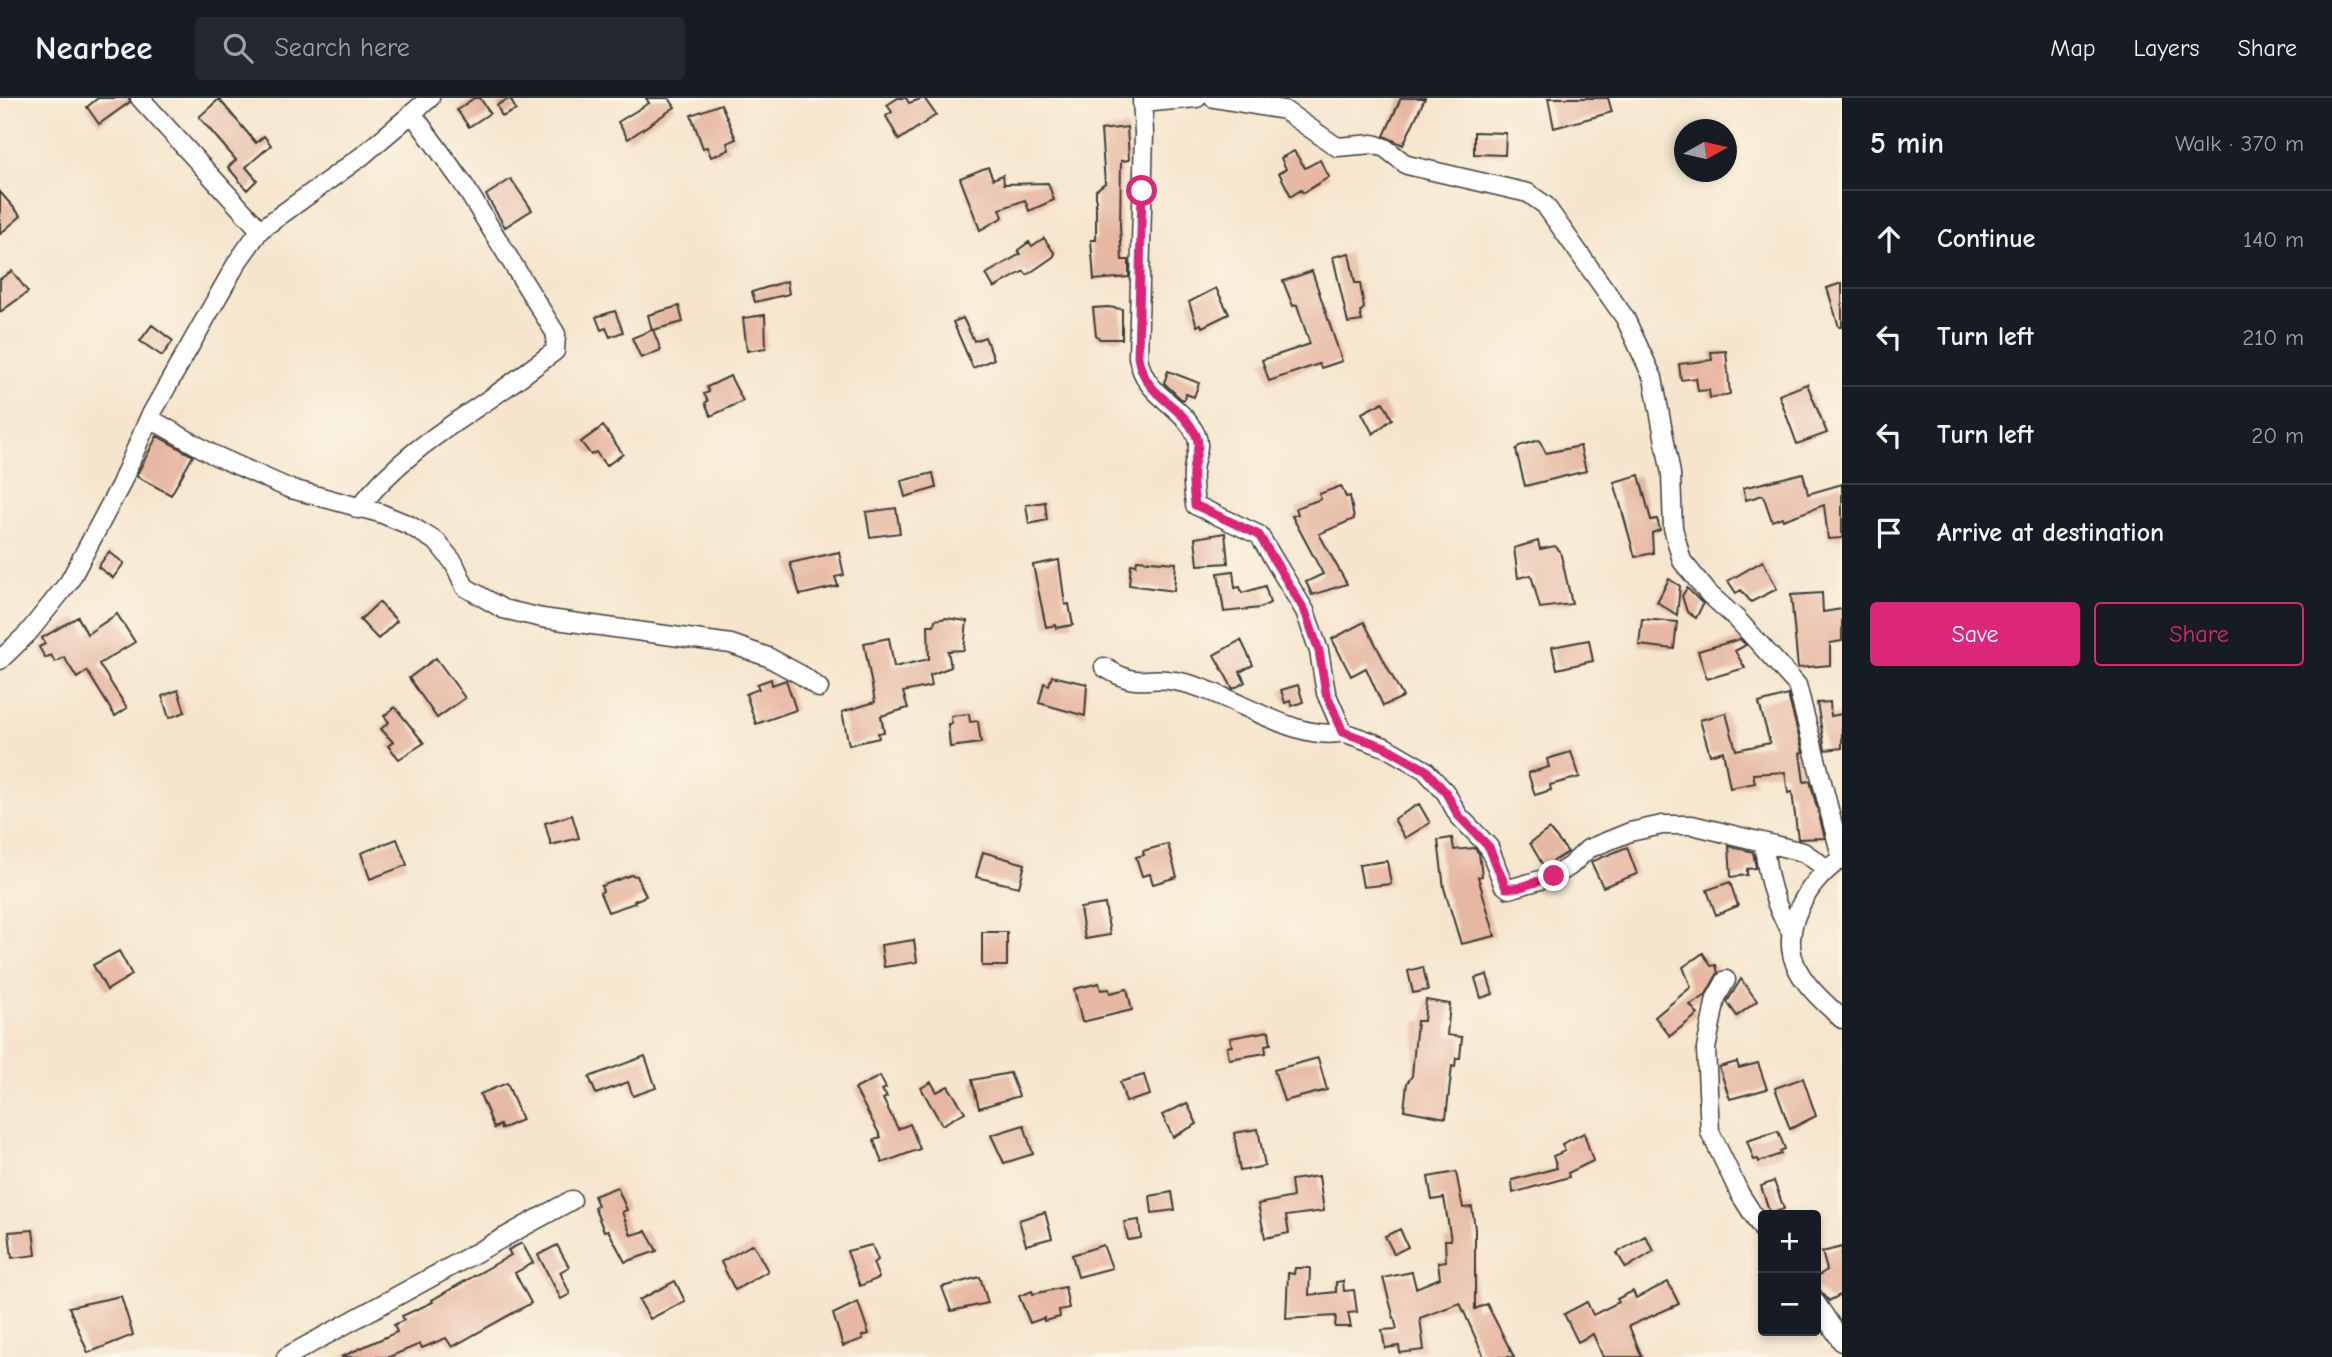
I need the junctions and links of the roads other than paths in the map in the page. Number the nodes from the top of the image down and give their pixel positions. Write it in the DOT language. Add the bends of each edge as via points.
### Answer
graph roads {
  1 [pos="139,98"];
  2 [pos="430,98"];
  3 [pos="1197,98"];
  4 [pos="1214,98"];
  5 [pos="1142,100"];
  6 [pos="412,113"];
  7 [pos="260,230"];
  8 [pos="149,418"];
  9 [pos="358,509"];
  10 [pos="0,660"];
  11 [pos="1104,667"];
  12 [pos="819,688"];
  13 [pos="1343,732"];
  14 [pos="1764,843"];
  15 [pos="1840,854"];
  16 [pos="1818,870"];
  17 [pos="1792,932"];
  18 [pos="1726,980"];
  19 [pos="1842,1019"];
  20 [pos="572,1200"];
  21 [pos="1758,1222"];
  22 [pos="1821,1310"];
  23 [pos="1842,1342"];
  24 [pos="286,1357"];
  1 -- 7 [label="street"];
  2 -- 6 [label="street"];
  3 -- 5 [label="street"];
  4 -- 15 [label="street" via="1284,110 1337,147 1373,144 1407,165 1528,193 1545,205 1625,318 1653,377 1671,474 1673,528 1682,561 1797,685"];
  5 -- 13 [label="street" via="1138,357 1142,376 1197,436 1199,448 1192,471 1195,505 1259,535 1305,611 1319,651 1326,693"];
  6 -- 7 [label="street" via="362,156"];
  6 -- 9 [label="street" via="462,182 557,342 555,351 457,418 391,471"];
  7 -- 8 [label="street"];
  8 -- 9 [label="street" via="212,454 288,488"];
  8 -- 10 [label="street" via="120,486 69,582"];
  9 -- 12 [label="street" via="409,525 437,542 465,587 503,609 730,644 768,657"];
  11 -- 13 [label="street" via="1136,683 1174,680 1194,686 1328,736"];
  13 -- 14 [label="street" via="1385,747 1426,770 1458,815 1489,847 1509,889 1554,876 1588,849 1662,825 1692,825"];
  14 -- 16 [label="street" via="1803,852"];
  14 -- 17 [label="street" via="1767,870"];
  15 -- 16 [label="street"];
  16 -- 17 [label="street"];
  17 -- 19 [label="street" via="1790,944 1797,969"];
  18 -- 21 [label="street" via="1716,999 1706,1049 1710,1132"];
  20 -- 24 [label="street"];
  22 -- 23 [label="street"];
}
